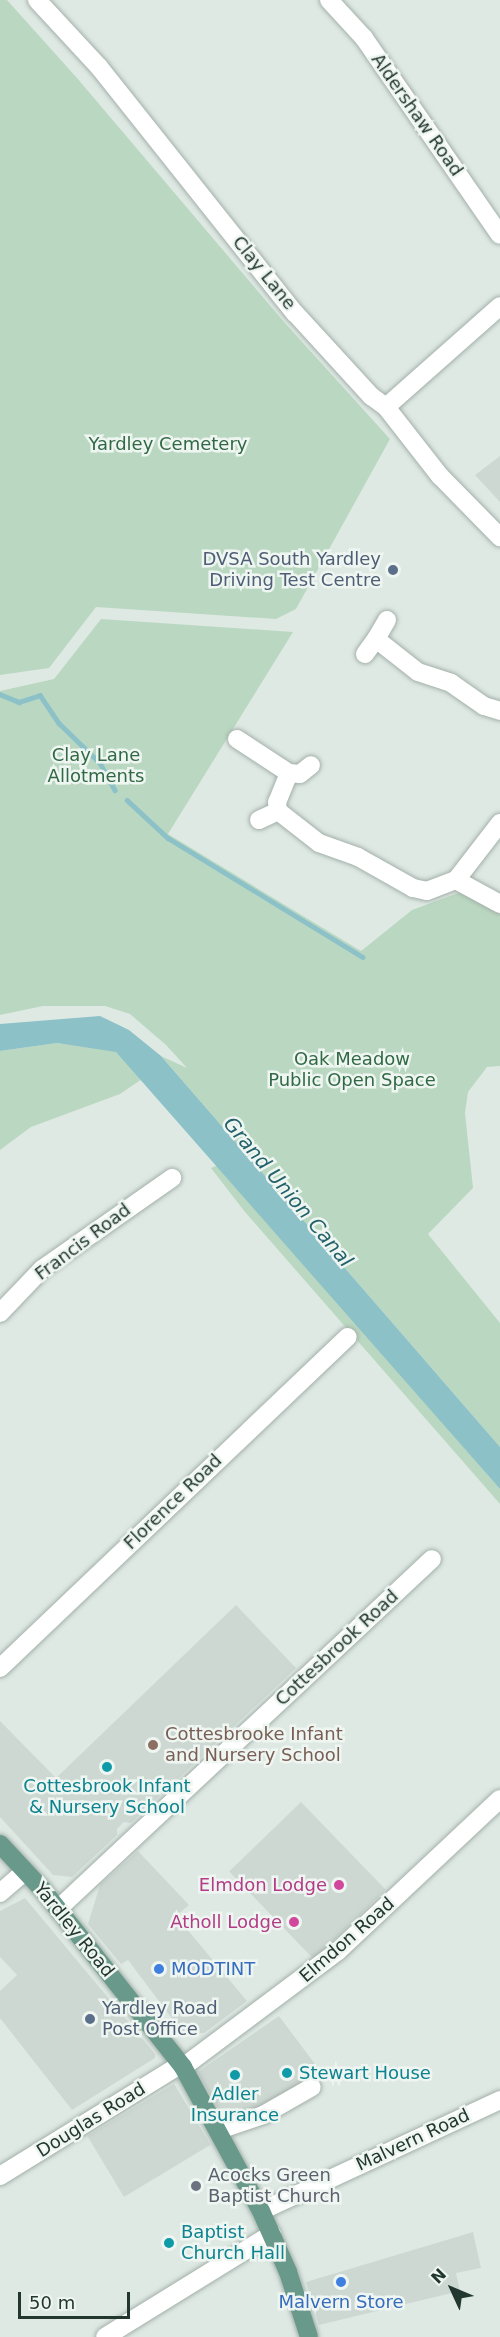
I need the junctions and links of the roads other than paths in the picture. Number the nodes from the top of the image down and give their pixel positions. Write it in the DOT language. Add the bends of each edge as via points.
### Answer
graph roads {
  1 [pos="36,0"];
  2 [pos="329,0"];
  3 [pos="500,235"];
  4 [pos="500,306"];
  5 [pos="386,407"];
  6 [pos="500,537"];
  7 [pos="387,620"];
  8 [pos="500,711"];
  9 [pos="237,739"];
  10 [pos="311,765"];
  11 [pos="289,773"];
  12 [pos="278,811"];
  13 [pos="259,820"];
  14 [pos="500,823"];
  15 [pos="456,880"];
  16 [pos="500,904"];
  17 [pos="172,1178"];
  18 [pos="0,1313"];
  19 [pos="347,1337"];
  20 [pos="432,1559"];
  21 [pos="0,1668"];
  22 [pos="499,1804"];
  23 [pos="0,1844"];
  24 [pos="25,1871"];
  25 [pos="0,1893"];
  26 [pos="58,1909"];
  27 [pos="182,2066"];
  28 [pos="312,2087"];
  29 [pos="500,2100"];
  30 [pos="219,2130"];
  31 [pos="0,2176"];
  32 [pos="261,2211"];
  33 [pos="272,2234"];
  34 [pos="105,2337"];
  35 [pos="309,2337"];
  1 -- 5 [label="street, Clay Lane" via="99,67 296,313"];
  2 -- 3 [label="street, Aldershaw Road" via="364,38"];
  4 -- 5 [label="street"];
  5 -- 6 [label="street, Clay Lane" via="440,476"];
  7 -- 8 [label="street" via="371,647 418,672 451,683 484,706"];
  9 -- 11 [label="street"];
  10 -- 11 [label="street" via="300,774"];
  11 -- 12 [label="street" via="277,802"];
  12 -- 13 [label="street"];
  12 -- 15 [label="street" via="319,843 358,857 413,888 427,891"];
  14 -- 15 [label="street"];
  15 -- 16 [label="street"];
  17 -- 18 [label="street, Francis Road" via="42,1269"];
  19 -- 21 [label="street, Florence Road"];
  20 -- 26 [label="street, Cottesbrook Road"];
  22 -- 27 [label="street, Elmdon Road" via="338,1951"];
  23 -- 24 [label="main road, Yardley Road"];
  24 -- 25 [label="street"];
  24 -- 26 [label="main road, Yardley Road"];
  26 -- 27 [label="main road, Yardley Road"];
  27 -- 30 [label="main road, Yardley Road"];
  27 -- 31 [label="street, Douglas Road"];
  28 -- 30 [label="street" via="264,2115"];
  29 -- 32 [label="street, Malvern Road"];
  30 -- 32 [label="main road, Yardley Road"];
  32 -- 33 [label="main road, Yardley Road"];
  33 -- 34 [label="street"];
  33 -- 35 [label="main road, Yardley Road"];
}
